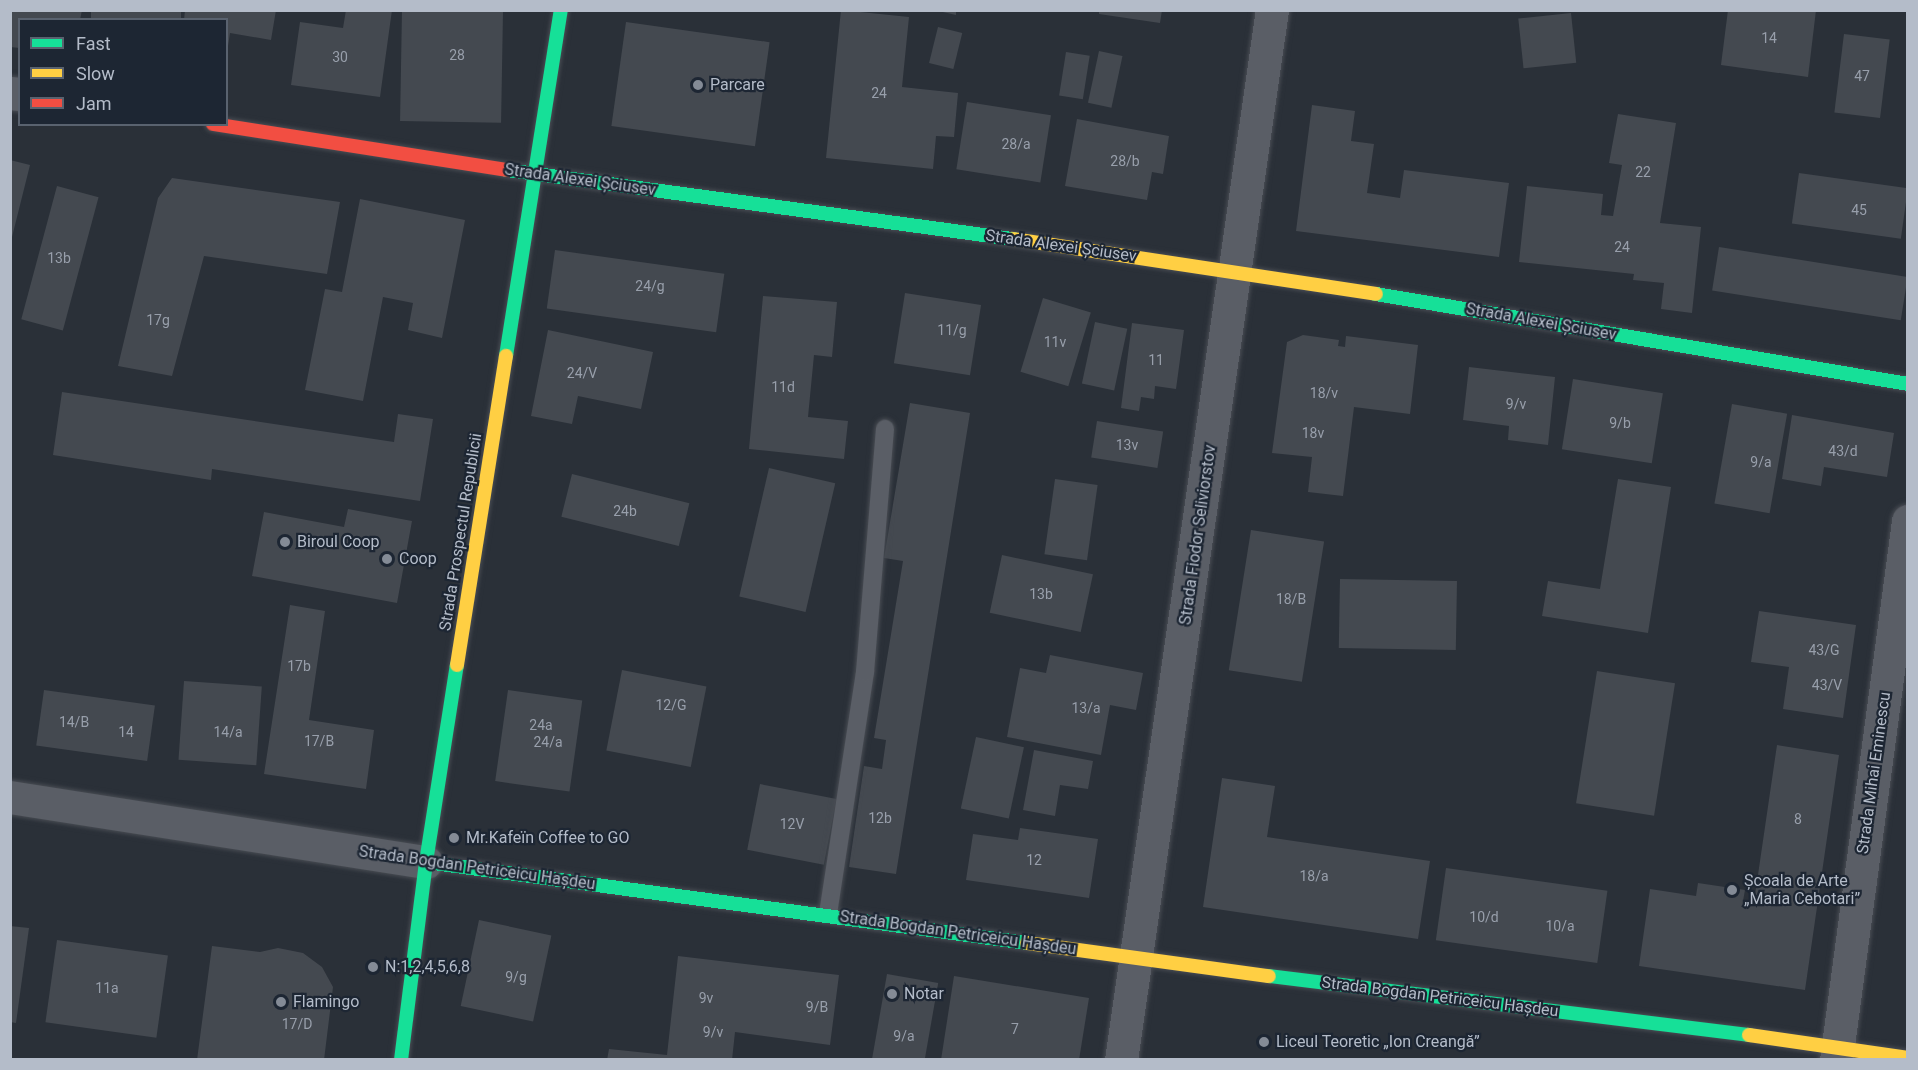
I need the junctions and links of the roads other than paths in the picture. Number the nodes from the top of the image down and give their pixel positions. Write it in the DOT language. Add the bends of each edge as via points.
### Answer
graph roads {
  1 [pos="561,10"];
  2 [pos="1272,10"];
  3 [pos="226,126"];
  4 [pos="534,174"];
  5 [pos="1236,270"];
  6 [pos="1908,384"];
  7 [pos="885,429"];
  8 [pos="1908,522"];
  9 [pos="10,797"];
  10 [pos="426,862"];
  11 [pos="828,914"];
  12 [pos="1136,959"];
  13 [pos="1837,1053"];
  14 [pos="1908,1058"];
  15 [pos="401,1059"];
  16 [pos="1121,1059"];
  1 -- 4 [label="main road, Strada Prospectul Republicii"];
  2 -- 5 [label="street, Strada Fiodor Seliviorstov"];
  3 -- 4 [label="main road, Strada Alexei Șciusev"];
  4 -- 5 [label="main road, Strada Alexei Șciusev"];
  4 -- 10 [label="main road, Strada Prospectul Republicii"];
  5 -- 6 [label="main road, Strada Alexei Șciusev"];
  5 -- 12 [label="street, Strada Fiodor Seliviorstov"];
  7 -- 11 [label="lane" via="865,672"];
  8 -- 13 [label="street, Strada Mihai Eminescu"];
  9 -- 10 [label="street, Strada Bogdan Petriceicu Hașdeu"];
  10 -- 11 [label="main road, Strada Bogdan Petriceicu Hașdeu"];
  10 -- 15 [label="main road, Strada Prospectul Republicii"];
  11 -- 12 [label="main road, Strada Bogdan Petriceicu Hașdeu"];
  12 -- 13 [label="main road, Strada Bogdan Petriceicu Hașdeu"];
  12 -- 16 [label="street, Strada Fiodor Seliviorstov"];
  13 -- 14 [label="main road, Strada Bogdan Petriceicu Hașdeu"];
}
